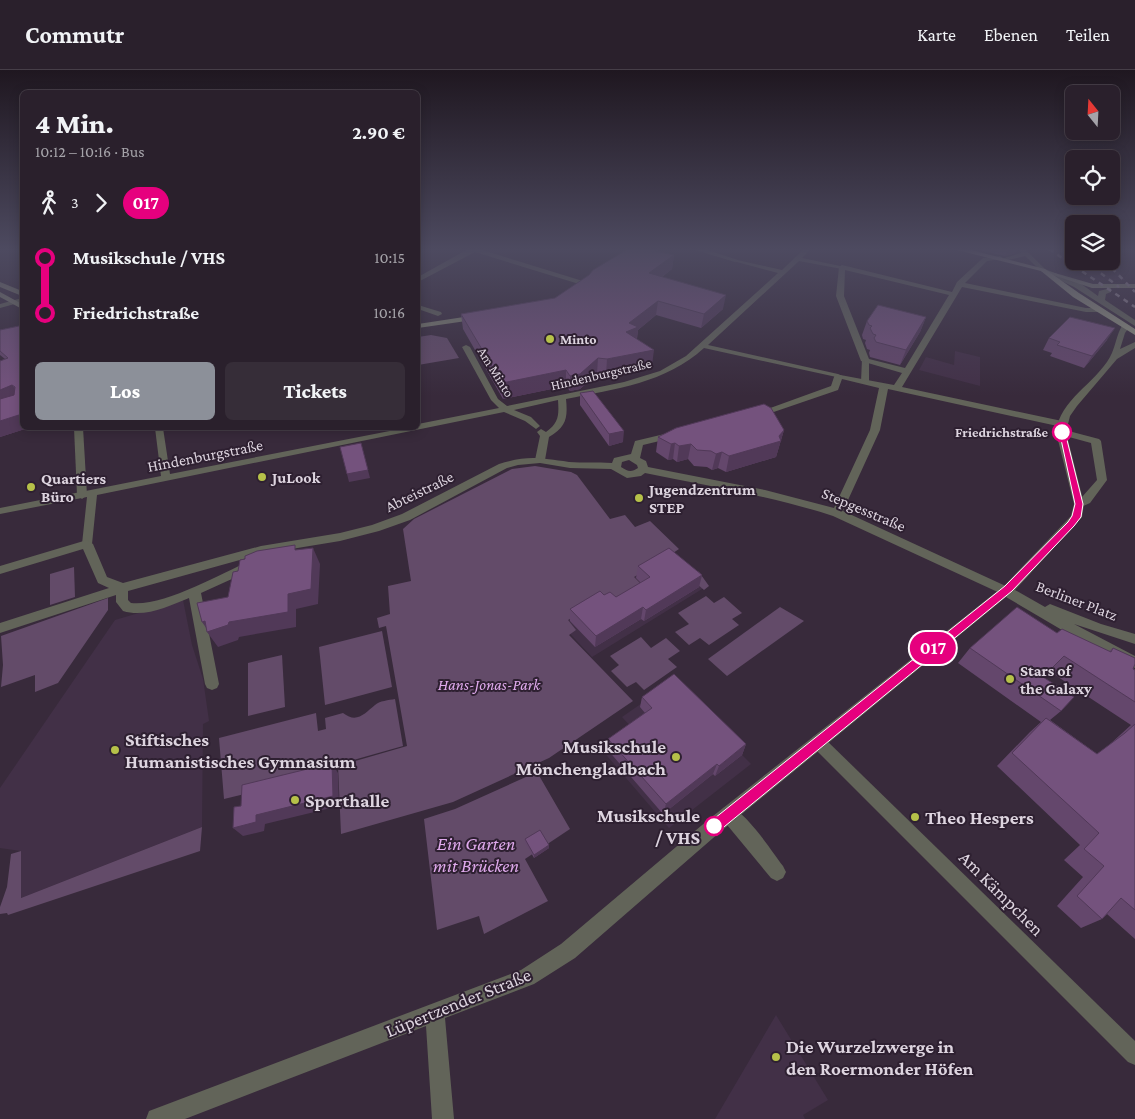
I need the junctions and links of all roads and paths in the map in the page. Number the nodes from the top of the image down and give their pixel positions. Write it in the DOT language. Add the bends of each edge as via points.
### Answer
graph roads {
  1 [pos="754,298"];
  2 [pos="841,298"];
  3 [pos="951,298"];
  4 [pos="1029,298"];
  5 [pos="1082,298"];
  6 [pos="1098,298"];
  7 [pos="18,300"];
  8 [pos="1101,300"];
  9 [pos="0,306"];
  10 [pos="420,308"];
  11 [pos="1100,310"];
  12 [pos="438,314"];
  13 [pos="487,315"];
  14 [pos="462,320"];
  15 [pos="1131,325"];
  16 [pos="420,326"];
  17 [pos="420,332"];
  18 [pos="1135,332"];
  19 [pos="1135,344"];
  20 [pos="703,346"];
  21 [pos="466,347"];
  22 [pos="1118,354"];
  23 [pos="1135,354"];
  24 [pos="865,362"];
  25 [pos="908,372"];
  26 [pos="838,376"];
  27 [pos="865,382"];
  28 [pos="884,386"];
  29 [pos="897,388"];
  30 [pos="562,397"];
  31 [pos="505,410"];
  32 [pos="745,418"];
  33 [pos="420,426"];
  34 [pos="1062,428"];
  35 [pos="78,430"];
  36 [pos="160,430"];
  37 [pos="402,430"];
  38 [pos="687,431"];
  39 [pos="545,436"];
  40 [pos="635,458"];
  41 [pos="540,460"];
  42 [pos="615,466"];
  43 [pos="643,469"];
  44 [pos="166,478"];
  45 [pos="87,494"];
  46 [pos="1079,504"];
  47 [pos="0,511"];
  48 [pos="837,513"];
  49 [pos="309,542"];
  50 [pos="87,544"];
  51 [pos="0,570"];
  52 [pos="122,588"];
  53 [pos="194,591"];
  54 [pos="1006,591"];
  55 [pos="0,628"];
  56 [pos="1135,639"];
  57 [pos="1135,662"];
  58 [pos="212,684"];
  59 [pos="818,742"];
  60 [pos="729,814"];
  61 [pos="776,872"];
  62 [pos="435,1014"];
  63 [pos="1135,1054"];
  64 [pos="157,1119"];
  65 [pos="443,1119"];
  1 -- 20 [label="street, Hindenburgstraße"];
  2 -- 24 [label="street"];
  3 -- 25 [label="street"];
  4 -- 11 [label="street"];
  5 -- 11 [label="main road"];
  6 -- 8 [label="street"];
  7 -- 9 [label="street"];
  8 -- 15 [label="street"];
  10 -- 12 [label="street"];
  11 -- 15 [label="main road"];
  13 -- 14 [label="main road"];
  14 -- 16 [label="main road"];
  14 -- 17 [label="main road"];
  15 -- 18 [label="main road"];
  15 -- 22 [label="street" via="1120,337"];
  19 -- 22 [label="street"];
  20 -- 26 [label="street"];
  20 -- 30 [label="street, Hindenburgstraße" via="690,358 663,373"];
  21 -- 31 [label="street, Am Minto" via="494,399"];
  22 -- 23 [label="street"];
  22 -- 34 [label="street" via="1074,404 1065,416"];
  24 -- 25 [label="street"];
  24 -- 27 [label="street"];
  25 -- 29 [label="street"];
  26 -- 27 [label="street"];
  26 -- 32 [label="street" via="835,388"];
  27 -- 28 [label="street"];
  28 -- 29 [label="street"];
  28 -- 48 [label="street" via="875,430"];
  29 -- 34 [label="street"];
  30 -- 31 [label="street, Hindenburgstraße"];
  30 -- 39 [label="street" via="560,427"];
  31 -- 33 [label="street, Hindenburgstraße"];
  31 -- 39 [label="street" via="528,418"];
  34 -- 46 [label="street"];
  34 -- 46 [label="street, Lüpertzender Straße" via="1096,442 1102,480"];
  35 -- 45 [label="street"];
  36 -- 44 [label="street"];
  37 -- 44 [label="street, Hindenburgstraße"];
  38 -- 40 [label="street" via="640,443"];
  39 -- 41 [label="street"];
  40 -- 42 [label="street" via="621,458"];
  40 -- 43 [label="street" via="642,463"];
  41 -- 42 [label="street" via="570,465"];
  41 -- 49 [label="street, Abteistraße" via="503,466 406,517 375,528"];
  42 -- 43 [label="street" via="627,475 637,474"];
  43 -- 48 [label="street, Stepgesstraße" via="752,490"];
  44 -- 45 [label="street, Hindenburgstraße"];
  45 -- 47 [label="street, Hindenburgstraße"];
  45 -- 50 [label="street"];
  46 -- 54 [label="street, Lüpertzender Straße" via="1071,524"];
  48 -- 54 [label="street, Stepgesstraße"];
  49 -- 52 [label="street, Abteistraße" via="261,550"];
  49 -- 53 [label="street, Abteistraße" via="227,574"];
  50 -- 51 [label="street"];
  50 -- 52 [label="street" via="102,580"];
  52 -- 53 [label="street, Abteistraße" via="122,602 127,608 137,609"];
  52 -- 55 [label="street, Abteistraße"];
  53 -- 58 [label="street"];
  54 -- 56 [label="street, Berliner Platz" via="1098,628"];
  54 -- 57 [label="street, Berliner Platz"];
  54 -- 59 [label="street, Lüpertzender Straße"];
  59 -- 60 [label="street, Lüpertzender Straße"];
  59 -- 63 [label="street, Am Kämpchen"];
  60 -- 61 [label="street"];
  60 -- 62 [label="street, Lüpertzender Straße" via="568,951 527,977"];
  62 -- 64 [label="street, Lüpertzender Straße"];
  62 -- 65 [label="street"];
}
